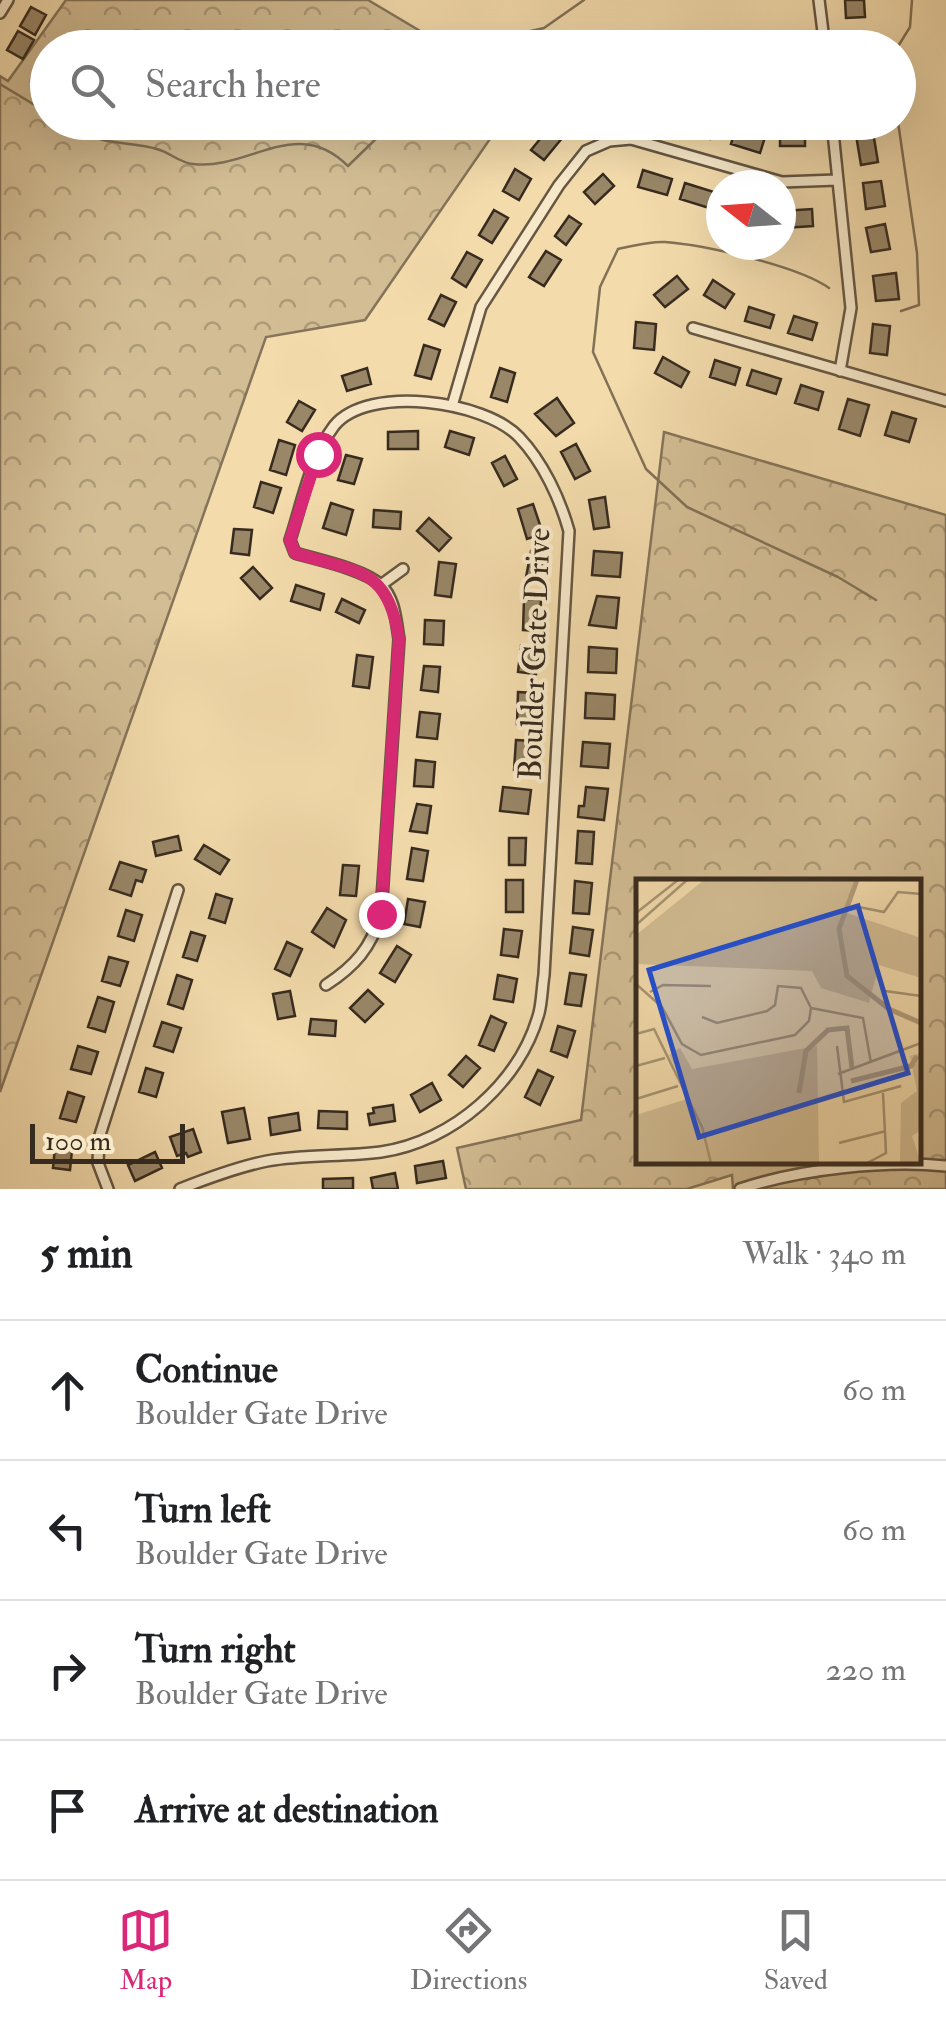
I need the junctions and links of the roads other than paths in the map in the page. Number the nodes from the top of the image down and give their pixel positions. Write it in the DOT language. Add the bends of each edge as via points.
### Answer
graph roads {
  1 [pos="8,0"];
  2 [pos="819,0"];
  3 [pos="0,13"];
  4 [pos="823,30"];
  5 [pos="620,140"];
  6 [pos="635,140"];
  7 [pos="834,140"];
  8 [pos="837,180"];
  9 [pos="693,328"];
  10 [pos="840,371"];
  11 [pos="946,401"];
  12 [pos="452,406"];
  13 [pos="403,568"];
  14 [pos="381,585"];
  15 [pos="178,890"];
  16 [pos="326,985"];
  17 [pos="886,1164"];
  18 [pos="921,1164"];
  19 [pos="946,1166"];
  20 [pos="108,1189"];
  21 [pos="180,1189"];
  22 [pos="740,1189"];
  1 -- 3 [label="street"];
  2 -- 4 [label="street"];
  5 -- 12 [label="street" via="586,150 481,307"];
  6 -- 8 [label="street" via="782,182"];
  7 -- 8 [label="street"];
  8 -- 10 [label="street" via="852,308"];
  9 -- 10 [label="street"];
  10 -- 11 [label="street"];
  12 -- 14 [label="street, Boulder Gate Drive" via="365,406 336,423 318,454 288,550"];
  12 -- 21 [label="street, Boulder Gate Drive" via="517,434 561,502 569,532 539,1012 524,1049 486,1099 438,1134 381,1152 265,1162"];
  13 -- 14 [label="street"];
  14 -- 16 [label="street" via="399,639 381,914 366,952"];
  15 -- 20 [label="street" via="98,1138"];
  17 -- 22 [label="street"];
  18 -- 19 [label="street"];
}
